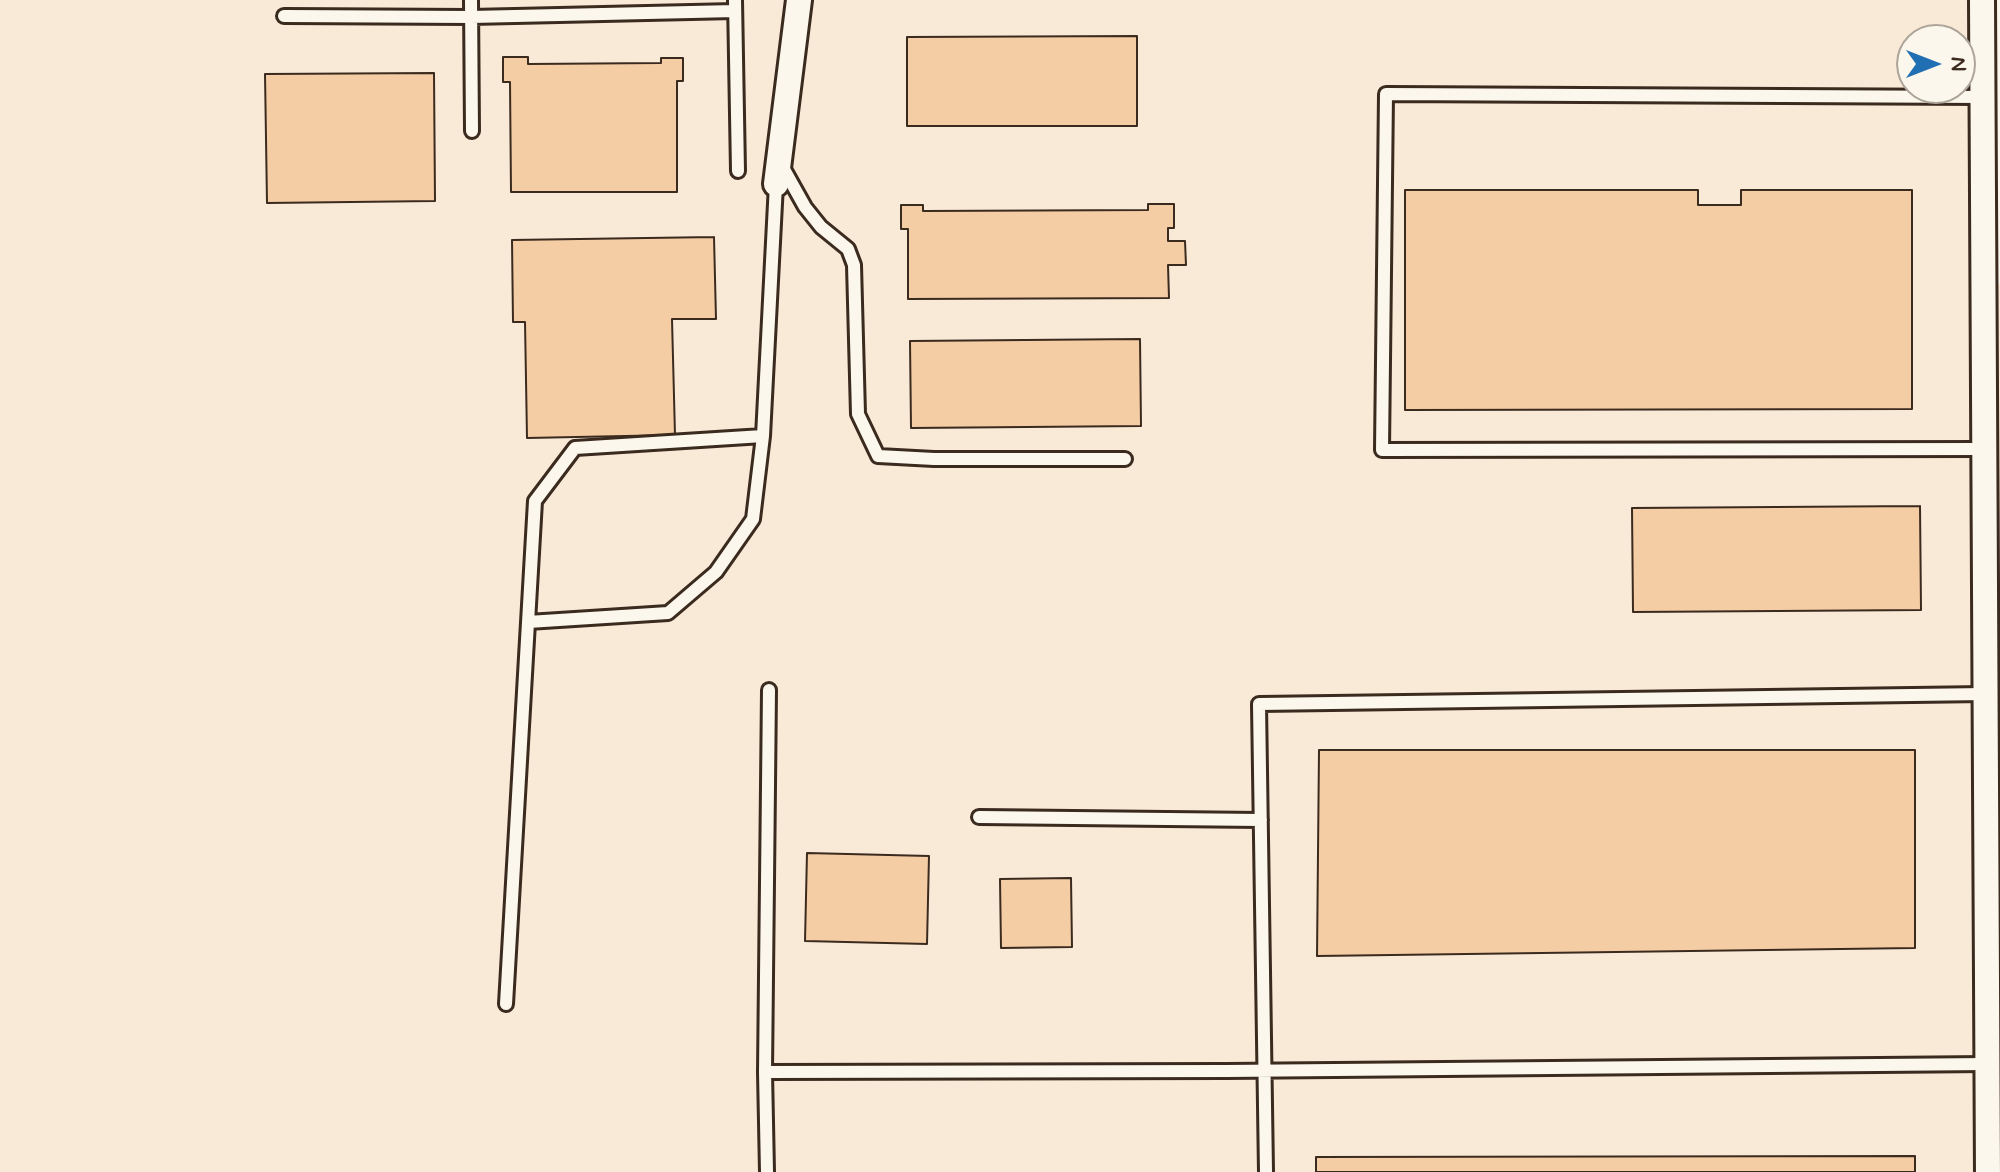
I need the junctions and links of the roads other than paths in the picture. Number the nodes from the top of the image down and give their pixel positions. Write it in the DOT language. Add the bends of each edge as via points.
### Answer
graph roads {
  1 [pos="471,0"];
  2 [pos="799,0"];
  3 [pos="1982,0"];
  4 [pos="735,5"];
  5 [pos="284,16"];
  6 [pos="471,17"];
  7 [pos="1982,97"];
  8 [pos="472,131"];
  9 [pos="778,158"];
  10 [pos="738,171"];
  11 [pos="776,184"];
  12 [pos="763,436"];
  13 [pos="1984,449"];
  14 [pos="1125,459"];
  15 [pos="528,622"];
  16 [pos="769,690"];
  17 [pos="1985,694"];
  18 [pos="979,817"];
  19 [pos="1261,820"];
  20 [pos="506,1004"];
  21 [pos="1993,1006"];
  22 [pos="1987,1064"];
  23 [pos="1264,1071"];
  24 [pos="765,1072"];
  25 [pos="767,1172"];
  26 [pos="1266,1172"];
  27 [pos="1988,1172"];
  1 -- 6 [label="lane"];
  2 -- 9 [label="street"];
  3 -- 7 [label="street"];
  4 -- 6 [label="lane"];
  4 -- 10 [label="lane"];
  5 -- 6 [label="lane"];
  6 -- 8 [label="lane"];
  7 -- 13 [label="street"];
  7 -- 13 [label="lane" via="1386,94 1382,450"];
  9 -- 11 [label="street"];
  9 -- 14 [label="lane" via="805,207 848,249 854,265 858,414 878,456"];
  11 -- 12 [label="lane"];
  12 -- 15 [label="lane" via="753,519 716,572 668,613"];
  12 -- 15 [label="lane" via="575,448 535,501"];
  13 -- 17 [label="street"];
  15 -- 20 [label="lane"];
  16 -- 24 [label="lane"];
  17 -- 19 [label="lane" via="1259,704"];
  17 -- 21 [label="street"];
  18 -- 19 [label="lane"];
  19 -- 23 [label="lane"];
  21 -- 22 [label="street"];
  22 -- 23 [label="lane"];
  22 -- 27 [label="street"];
  23 -- 24 [label="lane"];
  23 -- 26 [label="lane"];
  24 -- 25 [label="lane"];
}
